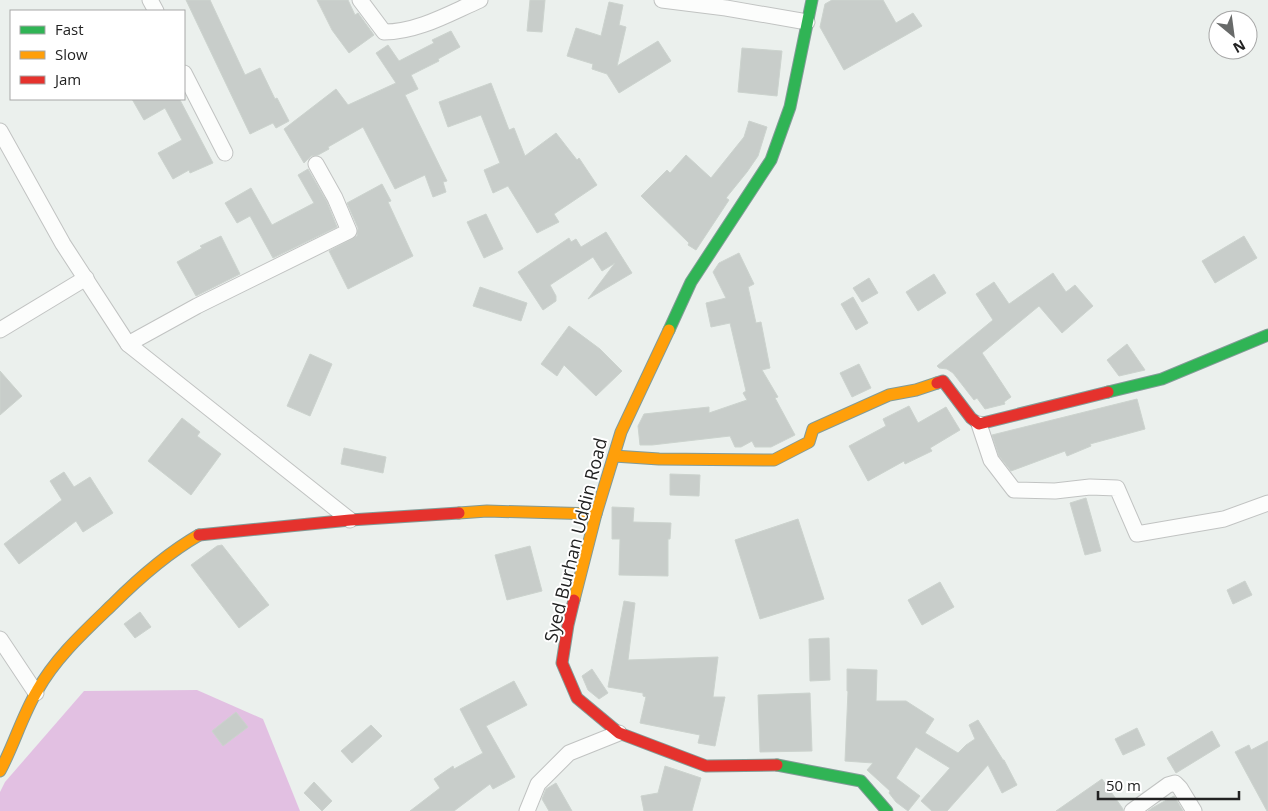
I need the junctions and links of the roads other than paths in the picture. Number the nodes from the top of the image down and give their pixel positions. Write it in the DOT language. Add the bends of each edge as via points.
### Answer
graph roads {
  1 [pos="360,0"];
  2 [pos="480,0"];
  3 [pos="662,0"];
  4 [pos="812,0"];
  5 [pos="807,22"];
  6 [pos="185,75"];
  7 [pos="0,131"];
  8 [pos="224,153"];
  9 [pos="316,164"];
  10 [pos="86,278"];
  11 [pos="0,330"];
  12 [pos="1268,335"];
  13 [pos="128,344"];
  14 [pos="979,424"];
  15 [pos="614,456"];
  16 [pos="1268,504"];
  17 [pos="596,514"];
  18 [pos="350,520"];
  19 [pos="0,639"];
  20 [pos="36,693"];
  21 [pos="619,733"];
  22 [pos="0,771"];
  23 [pos="526,811"];
  24 [pos="887,811"];
  25 [pos="1132,811"];
  26 [pos="1194,811"];
  1 -- 2 [label="street" via="384,32 398,32"];
  3 -- 5 [label="street"];
  4 -- 5 [label="street, Syed Burhan Uddin Road"];
  5 -- 15 [label="street, Syed Burhan Uddin Road" via="790,107 771,160 691,282 621,432"];
  6 -- 8 [label="street"];
  7 -- 10 [label="street" via="63,244"];
  9 -- 13 [label="street" via="349,231"];
  10 -- 11 [label="street"];
  10 -- 13 [label="street"];
  12 -- 14 [label="street" via="1162,379"];
  13 -- 18 [label="street"];
  14 -- 15 [label="street" via="942,381 889,395 813,429 809,442 774,460"];
  14 -- 16 [label="street" via="991,460 1014,490 1117,488 1137,534 1224,519"];
  15 -- 17 [label="street, Syed Burhan Uddin Road"];
  17 -- 18 [label="street" via="487,511"];
  17 -- 21 [label="street, Syed Burhan Uddin Road" via="568,625 562,663 577,698"];
  18 -- 20 [label="street" via="202,534 187,542 164,558 77,638"];
  19 -- 20 [label="street"];
  20 -- 22 [label="street"];
  21 -- 23 [label="street" via="569,753 538,784"];
  21 -- 24 [label="street, Syed Burhan Uddin Road" via="706,766 782,765 860,781"];
  25 -- 26 [label="street" via="1174,783"];
}
